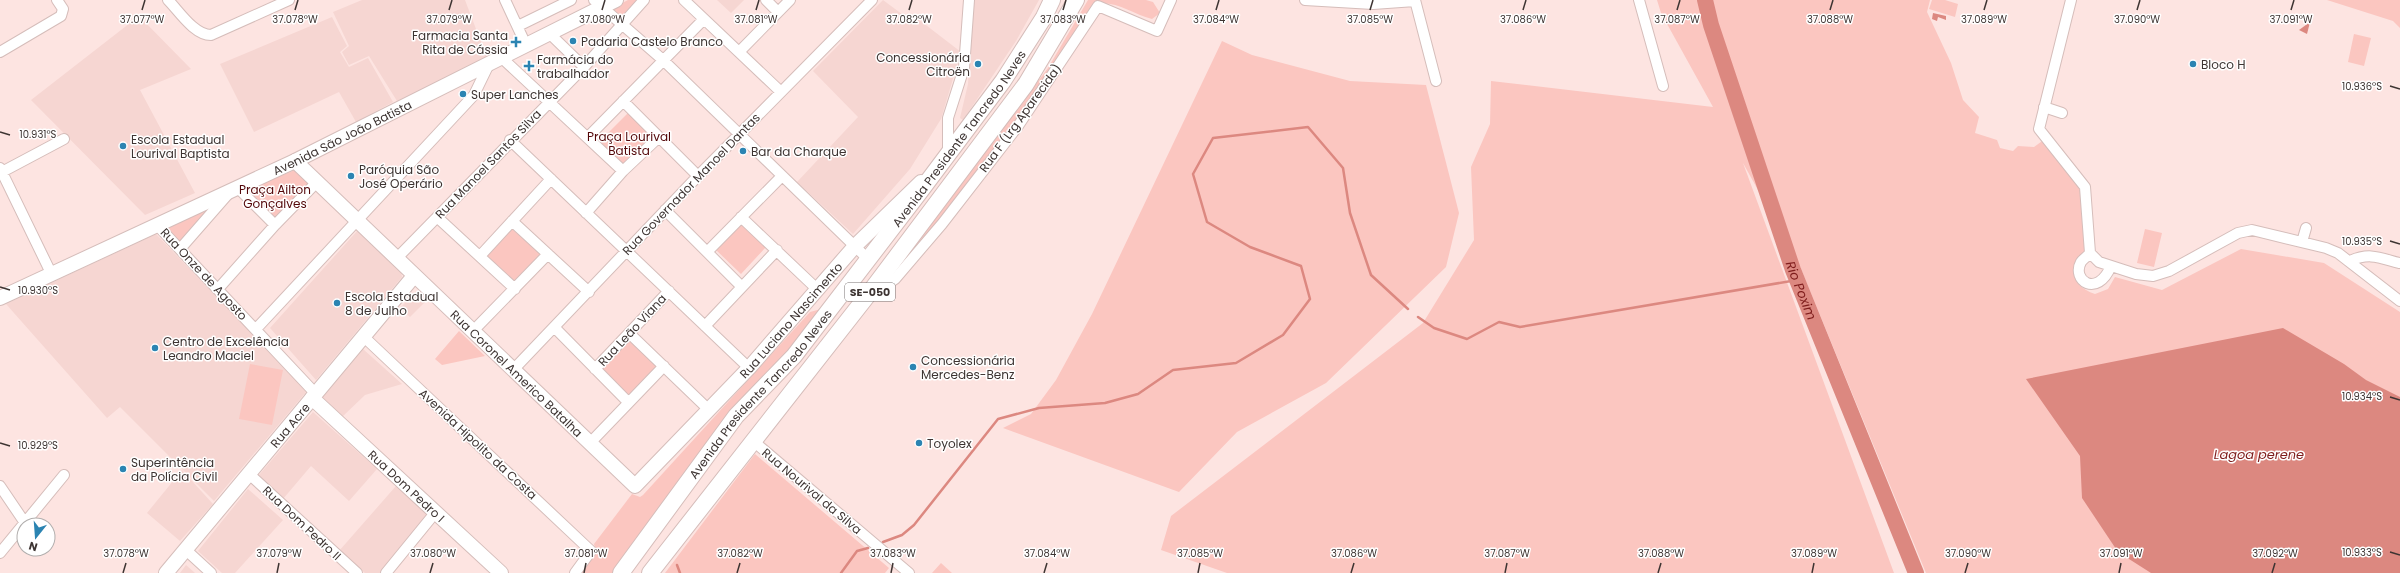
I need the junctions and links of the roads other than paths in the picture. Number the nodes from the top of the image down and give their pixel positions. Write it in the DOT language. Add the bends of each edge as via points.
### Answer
graph roads {
  1 [pos="57,0"];
  2 [pos="168,0"];
  3 [pos="289,0"];
  4 [pos="505,0"];
  5 [pos="571,0"];
  6 [pos="616,0"];
  7 [pos="644,0"];
  8 [pos="684,0"];
  9 [pos="766,0"];
  10 [pos="790,0"];
  11 [pos="872,0"];
  12 [pos="969,0"];
  13 [pos="1052,0"];
  14 [pos="1076,0"];
  15 [pos="1171,0"];
  16 [pos="1305,0"];
  17 [pos="1415,0"];
  18 [pos="1638,0"];
  19 [pos="2071,0"];
  20 [pos="1373,2"];
  21 [pos="598,3"];
  22 [pos="778,12"];
  23 [pos="704,19"];
  24 [pos="624,24"];
  25 [pos="518,26"];
  26 [pos="549,33"];
  27 [pos="526,46"];
  28 [pos="0,52"];
  29 [pos="739,52"];
  30 [pos="663,60"];
  31 [pos="496,61"];
  32 [pos="584,67"];
  33 [pos="1436,81"];
  34 [pos="1663,86"];
  35 [pos="781,92"];
  36 [pos="549,100"];
  37 [pos="623,101"];
  38 [pos="2044,107"];
  39 [pos="2062,112"];
  40 [pos="739,134"];
  41 [pos="588,137"];
  42 [pos="659,137"];
  43 [pos="64,139"];
  44 [pos="510,140"];
  45 [pos="948,155"];
  46 [pos="295,161"];
  47 [pos="1,171"];
  48 [pos="623,171"];
  49 [pos="698,176"];
  50 [pos="782,176"];
  51 [pos="551,179"];
  52 [pos="316,183"];
  53 [pos="234,190"];
  54 [pos="665,210"];
  55 [pos="586,212"];
  56 [pos="437,217"];
  57 [pos="741,217"];
  58 [pos="356,220"];
  59 [pos="512,221"];
  60 [pos="275,225"];
  61 [pos="158,226"];
  62 [pos="2306,228"];
  63 [pos="2302,242"];
  64 [pos="855,246"];
  65 [pos="180,249"];
  66 [pos="776,250"];
  67 [pos="627,251"];
  68 [pos="707,252"];
  69 [pos="2090,253"];
  70 [pos="548,254"];
  71 [pos="480,256"];
  72 [pos="397,258"];
  73 [pos="868,259"];
  74 [pos="2350,261"];
  75 [pos="2400,263"];
  76 [pos="2111,266"];
  77 [pos="51,273"];
  78 [pos="414,276"];
  79 [pos="742,286"];
  80 [pos="218,289"];
  81 [pos="515,289"];
  82 [pos="818,290"];
  83 [pos="669,291"];
  84 [pos="589,292"];
  85 [pos="867,296"];
  86 [pos="0,298"];
  87 [pos="2400,301"];
  88 [pos="705,326"];
  89 [pos="555,328"];
  90 [pos="256,329"];
  91 [pos="473,331"];
  92 [pos="629,333"];
  93 [pos="364,337"];
  94 [pos="664,366"];
  95 [pos="749,368"];
  96 [pos="595,369"];
  97 [pos="513,370"];
  98 [pos="314,395"];
  99 [pos="628,402"];
  100 [pos="708,409"];
  101 [pos="752,440"];
  102 [pos="590,444"];
  103 [pos="248,472"];
  104 [pos="64,475"];
  105 [pos="0,486"];
  106 [pos="635,486"];
  107 [pos="434,513"];
  108 [pos="21,517"];
  109 [pos="30,517"];
  110 [pos="16,534"];
  111 [pos="186,550"];
  112 [pos="1,551"];
  113 [pos="903,571"];
  114 [pos="166,573"];
  115 [pos="211,573"];
  116 [pos="356,573"];
  117 [pos="386,573"];
  118 [pos="501,573"];
  119 [pos="575,573"];
  120 [pos="621,573"];
  121 [pos="650,573"];
  1 -- 28 [label="street" via="62,9 60,16"];
  2 -- 3 [label="street" via="198,31 211,34"];
  4 -- 25 [label="street"];
  5 -- 25 [label="street"];
  6 -- 21 [label="street, Avenida São João Batista"];
  7 -- 24 [label="street, Rua Manoel Santos Silva"];
  8 -- 23 [label="street"];
  9 -- 22 [label="street"];
  10 -- 22 [label="street"];
  11 -- 35 [label="street, Rua Governador Manoel Dantas"];
  12 -- 45 [label="street" via="964,68 948,118"];
  13 -- 45 [label="main road, Avenida Presidente Tancredo Neves / SE-050" via="1003,81"];
  14 -- 85 [label="main road, Avenida Presidente Tancredo Neves / SE-050" via="1026,84"];
  15 -- 85 [label="street, Rua F (Lrg Aparecida)" via="1157,31 1098,6 1018,126 942,224 891,283"];
  16 -- 20 [label="street"];
  17 -- 20 [label="street"];
  17 -- 33 [label="street"];
  18 -- 34 [label="street"];
  19 -- 38 [label="street"];
  21 -- 24 [label="street"];
  21 -- 26 [label="street, Avenida São João Batista"];
  22 -- 29 [label="street"];
  23 -- 29 [label="street"];
  23 -- 30 [label="street"];
  24 -- 30 [label="street"];
  24 -- 32 [label="street, Rua Manoel Santos Silva"];
  25 -- 27 [label="street"];
  26 -- 27 [label="street, Avenida São João Batista"];
  26 -- 32 [label="street"];
  27 -- 31 [label="street, Avenida São João Batista"];
  29 -- 35 [label="street"];
  30 -- 37 [label="street"];
  30 -- 40 [label="street"];
  31 -- 36 [label="street"];
  31 -- 46 [label="street, Avenida São João Batista"];
  31 -- 58 [label="street" via="474,95"];
  32 -- 36 [label="street, Rua Manoel Santos Silva"];
  35 -- 40 [label="street, Rua Governador Manoel Dantas"];
  36 -- 41 [label="street"];
  36 -- 44 [label="street, Rua Manoel Santos Silva"];
  37 -- 41 [label="street"];
  37 -- 42 [label="street"];
  38 -- 39 [label="street"];
  38 -- 69 [label="street" via="2040,131 2085,187"];
  40 -- 49 [label="street, Rua Governador Manoel Dantas"];
  40 -- 50 [label="street"];
  41 -- 48 [label="street"];
  42 -- 48 [label="street"];
  42 -- 49 [label="street"];
  43 -- 47 [label="street"];
  44 -- 51 [label="street"];
  44 -- 56 [label="street, Rua Manoel Santos Silva"];
  45 -- 64 [label="street, Rua Luciano Nascimento"];
  45 -- 73 [label="main road, Avenida Presidente Tancredo Neves / SE-050"];
  46 -- 52 [label="street, Rua Coronel Americo Batalha"];
  46 -- 53 [label="street, Avenida São João Batista"];
  47 -- 77 [label="street"];
  48 -- 55 [label="street"];
  49 -- 54 [label="street, Rua Governador Manoel Dantas"];
  50 -- 57 [label="street"];
  50 -- 64 [label="street"];
  51 -- 55 [label="street"];
  51 -- 59 [label="street"];
  52 -- 58 [label="street, Rua Coronel Americo Batalha"];
  52 -- 60 [label="street"];
  53 -- 60 [label="street"];
  53 -- 61 [label="street, Avenida São João Batista"];
  53 -- 65 [label="street"];
  54 -- 67 [label="street, Rua Governador Manoel Dantas"];
  54 -- 68 [label="street"];
  55 -- 67 [label="street"];
  56 -- 71 [label="street"];
  56 -- 72 [label="street, Rua Manoel Santos Silva"];
  57 -- 66 [label="street"];
  57 -- 68 [label="street"];
  58 -- 72 [label="street, Rua Coronel Americo Batalha"];
  58 -- 90 [label="street"];
  59 -- 70 [label="street"];
  59 -- 71 [label="street"];
  60 -- 80 [label="street"];
  61 -- 65 [label="street, Rua Onze de Agosto"];
  61 -- 77 [label="street, Avenida São João Batista"];
  62 -- 63 [label="street"];
  63 -- 74 [label="street" via="2326,248"];
  63 -- 76 [label="street" via="2252,230 2238,233 2169,271 2154,276 2136,274"];
  64 -- 73 [label="street"];
  64 -- 82 [label="street, Rua Luciano Nascimento"];
  65 -- 80 [label="street, Rua Onze de Agosto"];
  66 -- 79 [label="street"];
  66 -- 82 [label="street"];
  67 -- 83 [label="street"];
  67 -- 84 [label="street, Rua Governador Manoel Dantas"];
  68 -- 79 [label="street"];
  69 -- 76 [label="street" via="2099,262"];
  69 -- 76 [label="street" via="2081,262 2079,271 2082,280 2090,285 2099,284 2106,278"];
  70 -- 81 [label="street"];
  70 -- 84 [label="street"];
  71 -- 81 [label="street"];
  72 -- 78 [label="street, Rua Coronel Americo Batalha"];
  73 -- 120 [label="main road, Avenida Presidente Tancredo Neves / SE-050" via="794,356 736,416"];
  74 -- 75 [label="street" via="2362,255 2370,255"];
  74 -- 87 [label="street"];
  77 -- 86 [label="street, Avenida São João Batista"];
  78 -- 91 [label="street, Rua Coronel Americo Batalha"];
  78 -- 93 [label="street, Rua Acre"];
  79 -- 88 [label="street"];
  80 -- 90 [label="street, Rua Onze de Agosto"];
  81 -- 91 [label="street"];
  82 -- 95 [label="street, Rua Luciano Nascimento"];
  83 -- 88 [label="street"];
  83 -- 92 [label="street, Rua Leão Viana"];
  84 -- 89 [label="street, Rua Governador Manoel Dantas"];
  85 -- 101 [label="main road, Avenida Presidente Tancredo Neves / SE-050"];
  88 -- 95 [label="street"];
  89 -- 96 [label="street"];
  89 -- 97 [label="street, Rua Governador Manoel Dantas"];
  90 -- 98 [label="street, Rua Onze de Agosto"];
  91 -- 97 [label="street, Rua Coronel Americo Batalha"];
  92 -- 94 [label="street"];
  92 -- 96 [label="street, Rua Leão Viana"];
  93 -- 98 [label="street, Rua Acre"];
  93 -- 119 [label="street, Avenida Hipolito da Costa" via="591,551"];
  94 -- 99 [label="street"];
  94 -- 100 [label="street"];
  95 -- 100 [label="street, Rua Luciano Nascimento"];
  96 -- 99 [label="street"];
  97 -- 102 [label="street, Rua Coronel Americo Batalha"];
  98 -- 103 [label="street, Rua Acre"];
  98 -- 107 [label="street, Rua Dom Pedro I"];
  99 -- 102 [label="street"];
  100 -- 106 [label="street, Rua Luciano Nascimento"];
  101 -- 113 [label="street, Rua Nourival da Silva"];
  101 -- 121 [label="main road, Avenida Presidente Tancredo Neves / SE-050"];
  102 -- 106 [label="street, Rua Coronel Americo Batalha"];
  103 -- 111 [label="street, Rua Acre"];
  103 -- 116 [label="street, Rua Dom Pedro II"];
  104 -- 109 [label="street"];
  105 -- 108 [label="street"];
  107 -- 117 [label="street"];
  107 -- 118 [label="street, Rua Dom Pedro I"];
  110 -- 112 [label="street"];
  111 -- 114 [label="street, Rua Acre"];
  111 -- 115 [label="street"];
}
